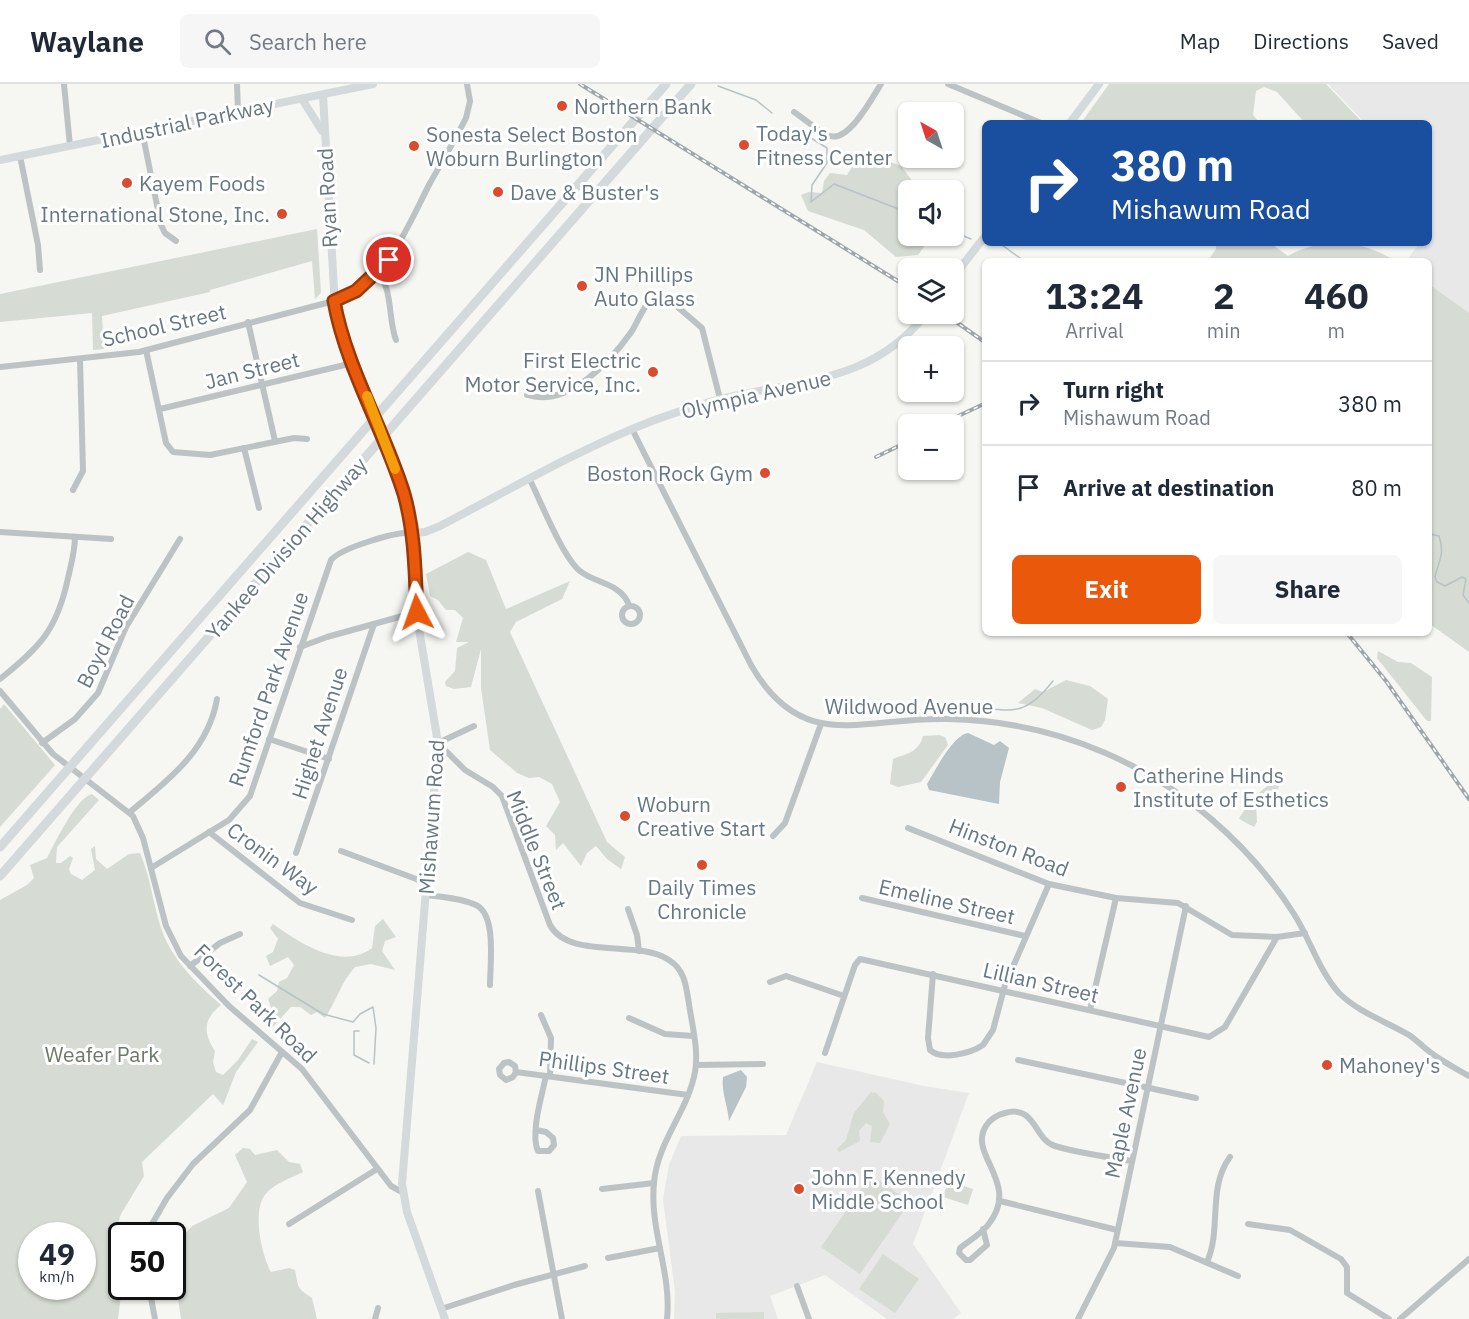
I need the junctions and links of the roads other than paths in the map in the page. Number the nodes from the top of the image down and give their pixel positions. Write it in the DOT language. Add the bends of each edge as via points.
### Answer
graph roads {
  1 [pos="64,84"];
  2 [pos="237,84"];
  3 [pos="373,84"];
  4 [pos="467,84"];
  5 [pos="666,84"];
  6 [pos="691,84"];
  7 [pos="881,84"];
  8 [pos="948,84"];
  9 [pos="1099,84"];
  10 [pos="323,94"];
  11 [pos="302,99"];
  12 [pos="238,111"];
  13 [pos="794,112"];
  14 [pos="1034,120"];
  15 [pos="1072,120"];
  16 [pos="142,131"];
  17 [pos="325,137"];
  18 [pos="70,146"];
  19 [pos="20,156"];
  20 [pos="0,160"];
  21 [pos="982,240"];
  22 [pos="176,241"];
  23 [pos="964,263"];
  24 [pos="40,270"];
  25 [pos="378,272"];
  26 [pos="334,301"];
  27 [pos="248,322"];
  28 [pos="916,324"];
  29 [pos="396,340"];
  30 [pos="146,350"];
  31 [pos="80,359"];
  32 [pos="353,363"];
  33 [pos="0,367"];
  34 [pos="261,384"];
  35 [pos="527,395"];
  36 [pos="720,399"];
  37 [pos="160,409"];
  38 [pos="632,429"];
  39 [pos="307,439"];
  40 [pos="275,441"];
  41 [pos="244,448"];
  42 [pos="530,480"];
  43 [pos="73,490"];
  44 [pos="258,508"];
  45 [pos="0,532"];
  46 [pos="412,533"];
  47 [pos="75,537"];
  48 [pos="111,539"];
  49 [pos="180,539"];
  50 [pos="629,605"];
  51 [pos="417,612"];
  52 [pos="374,624"];
  53 [pos="300,647"];
  54 [pos="0,679"];
  55 [pos="0,691"];
  56 [pos="217,699"];
  57 [pos="821,724"];
  58 [pos="474,726"];
  59 [pos="269,739"];
  60 [pos="42,743"];
  61 [pos="438,743"];
  62 [pos="329,759"];
  63 [pos="130,812"];
  64 [pos="908,828"];
  65 [pos="209,832"];
  66 [pos="773,836"];
  67 [pos="0,847"];
  68 [pos="341,851"];
  69 [pos="296,853"];
  70 [pos="151,868"];
  71 [pos="0,876"];
  72 [pos="427,883"];
  73 [pos="1049,884"];
  74 [pos="426,895"];
  75 [pos="862,898"];
  76 [pos="1116,898"];
  77 [pos="1186,906"];
  78 [pos="628,909"];
  79 [pos="352,920"];
  80 [pos="1305,933"];
  81 [pos="240,934"];
  82 [pos="1025,936"];
  83 [pos="1277,937"];
  84 [pos="639,951"];
  85 [pos="189,966"];
  86 [pos="933,974"];
  87 [pos="770,982"];
  88 [pos="490,985"];
  89 [pos="1004,990"];
  90 [pos="844,996"];
  91 [pos="1090,1010"];
  92 [pos="541,1016"];
  93 [pos="629,1018"];
  94 [pos="1161,1027"];
  95 [pos="693,1036"];
  96 [pos="282,1052"];
  97 [pos="825,1053"];
  98 [pos="1018,1060"];
  99 [pos="763,1064"];
  100 [pos="696,1065"];
  101 [pos="516,1072"];
  102 [pos="548,1076"];
  103 [pos="1469,1076"];
  104 [pos="1147,1087"];
  105 [pos="688,1095"];
  106 [pos="1197,1098"];
  107 [pos="536,1130"];
  108 [pos="1230,1158"];
  109 [pos="1132,1161"];
  110 [pos="377,1169"];
  111 [pos="654,1184"];
  112 [pos="602,1189"];
  113 [pos="538,1191"];
  114 [pos="402,1192"];
  115 [pos="1000,1201"];
  116 [pos="153,1222"];
  117 [pos="289,1224"];
  118 [pos="1248,1224"];
  119 [pos="983,1229"];
  120 [pos="1117,1230"];
  121 [pos="1115,1243"];
  122 [pos="660,1248"];
  123 [pos="608,1258"];
  124 [pos="1469,1259"];
  125 [pos="1207,1262"];
  126 [pos="585,1266"];
  127 [pos="553,1274"];
  128 [pos="1238,1276"];
  129 [pos="797,1286"];
  130 [pos="151,1300"];
  131 [pos="378,1308"];
  132 [pos="441,1309"];
  133 [pos="1405,1317"];
  134 [pos="155,1319"];
  135 [pos="375,1319"];
  136 [pos="445,1319"];
  137 [pos="562,1319"];
  138 [pos="667,1319"];
  139 [pos="809,1319"];
  140 [pos="1078,1319"];
  141 [pos="1389,1319"];
  1 -- 18 [label="street"];
  2 -- 12 [label="street"];
  3 -- 10 [label="main road, Industrial Parkway"];
  4 -- 25 [label="street" via="470,101 466,118 394,252"];
  5 -- 67 [label="highway, Yankee Division Highway"];
  6 -- 71 [label="highway, Yankee Division Highway"];
  7 -- 13 [label="street" via="849,131 840,136 827,135"];
  8 -- 14 [label="street"];
  9 -- 15 [label="main road"];
  10 -- 11 [label="main road, Industrial Parkway"];
  10 -- 17 [label="main road, Ryan Road"];
  11 -- 12 [label="main road, Industrial Parkway"];
  11 -- 17 [label="main road"];
  12 -- 16 [label="main road, Industrial Parkway"];
  16 -- 18 [label="main road, Industrial Parkway"];
  16 -- 22 [label="street" via="162,227"];
  17 -- 26 [label="main road, Ryan Road"];
  18 -- 19 [label="main road, Industrial Parkway"];
  19 -- 20 [label="main road, Industrial Parkway"];
  19 -- 24 [label="street"];
  21 -- 23 [label="main road"];
  25 -- 26 [label="street" via="352,293"];
  25 -- 29 [label="street" via="386,282 390,325"];
  26 -- 27 [label="street, School Street"];
  26 -- 32 [label="main road, Mishawum Road"];
  27 -- 30 [label="street, School Street"];
  27 -- 34 [label="street"];
  28 -- 36 [label="main road, Olympia Avenue" via="891,348 847,372"];
  30 -- 31 [label="street, School Street"];
  30 -- 37 [label="street"];
  31 -- 33 [label="street, School Street"];
  31 -- 43 [label="street" via="83,471"];
  32 -- 34 [label="street, Jan Street"];
  32 -- 46 [label="main road, Mishawum Road" via="404,494"];
  34 -- 37 [label="street, Jan Street"];
  34 -- 40 [label="street"];
  35 -- 36 [label="street" via="545,398 586,379 618,349 652,297 659,294 702,328"];
  36 -- 38 [label="main road, Olympia Avenue"];
  37 -- 41 [label="street" via="170,450 176,453 208,455"];
  38 -- 42 [label="main road, Olympia Avenue"];
  38 -- 57 [label="street, Wildwood Avenue" via="760,681 782,706"];
  39 -- 40 [label="street"];
  40 -- 41 [label="street"];
  41 -- 44 [label="street"];
  42 -- 46 [label="main road, Olympia Avenue" via="440,526"];
  42 -- 50 [label="street" via="573,564 619,591"];
  45 -- 47 [label="street"];
  46 -- 51 [label="main road, Mishawum Road"];
  46 -- 53 [label="street, Rumford Park Avenue" via="395,534 334,556"];
  47 -- 48 [label="street"];
  47 -- 54 [label="street" via="64,597 55,622 38,648"];
  49 -- 60 [label="street, Boyd Road" via="126,627 98,693 75,719"];
  51 -- 52 [label="street"];
  51 -- 61 [label="main road, Mishawum Road"];
  52 -- 53 [label="street"];
  52 -- 62 [label="street, Highet Avenue"];
  53 -- 59 [label="street, Rumford Park Avenue"];
  55 -- 60 [label="street, Forest Park Road"];
  56 -- 63 [label="street" via="187,763"];
  57 -- 66 [label="street" via="784,825"];
  57 -- 80 [label="street, Wildwood Avenue" via="846,727 928,719 982,720 1052,734 1110,755 1170,788 1220,826 1265,873"];
  58 -- 61 [label="street"];
  59 -- 62 [label="street"];
  59 -- 65 [label="street, Rumford Park Avenue" via="248,799 235,815"];
  60 -- 63 [label="street, Forest Park Road"];
  61 -- 72 [label="main road, Mishawum Road"];
  61 -- 84 [label="street, Middle Street" via="463,768 502,796 554,932 571,942"];
  62 -- 69 [label="street, Highet Avenue"];
  63 -- 70 [label="street, Forest Park Road" via="142,835"];
  64 -- 73 [label="street, Hinston Road"];
  65 -- 70 [label="street, Rumford Park Avenue"];
  65 -- 79 [label="street, Cronin Way" via="300,903"];
  68 -- 72 [label="street"];
  70 -- 85 [label="street, Forest Park Road" via="166,926"];
  72 -- 74 [label="main road, Mishawum Road"];
  73 -- 76 [label="street, Hinston Road"];
  73 -- 82 [label="street"];
  74 -- 88 [label="street" via="475,905 485,913 489,923"];
  74 -- 114 [label="main road, Mishawum Road"];
  75 -- 82 [label="street, Emeline Street"];
  76 -- 77 [label="street, Hinston Road"];
  76 -- 91 [label="street"];
  77 -- 83 [label="street, Hinston Road" via="1232,935"];
  77 -- 94 [label="street, Maple Avenue"];
  78 -- 84 [label="street"];
  80 -- 83 [label="street, Hinston Road"];
  80 -- 103 [label="street, Wildwood Avenue" via="1327,976 1348,1001"];
  81 -- 85 [label="street"];
  82 -- 89 [label="street"];
  83 -- 94 [label="street, Lillian Street" via="1224,1028 1207,1036"];
  84 -- 95 [label="street, Middle Street" via="660,955 681,972"];
  85 -- 96 [label="street, Forest Park Road"];
  86 -- 89 [label="street, Lillian Street"];
  86 -- 89 [label="street" via="928,1042 937,1055 970,1051 987,1042"];
  86 -- 90 [label="street, Lillian Street" via="859,960"];
  87 -- 90 [label="street" via="786,976"];
  89 -- 91 [label="street, Lillian Street"];
  90 -- 97 [label="street"];
  91 -- 94 [label="street, Lillian Street"];
  92 -- 102 [label="street" via="551,1038"];
  93 -- 95 [label="street" via="665,1034"];
  94 -- 104 [label="street, Maple Avenue"];
  95 -- 100 [label="street, Middle Street"];
  96 -- 110 [label="street, Forest Park Road" via="308,1076"];
  96 -- 116 [label="street" via="248,1113 193,1164"];
  98 -- 104 [label="street"];
  99 -- 100 [label="street"];
  100 -- 105 [label="street, Middle Street"];
  101 -- 102 [label="street, Phillips Street"];
  102 -- 105 [label="street, Phillips Street"];
  102 -- 107 [label="street"];
  104 -- 106 [label="street"];
  104 -- 109 [label="street, Maple Avenue"];
  105 -- 111 [label="street, Middle Street" via="664,1145"];
  108 -- 125 [label="street" via="1218,1180 1212,1250"];
  109 -- 115 [label="street" via="1051,1144 1029,1117 1006,1112 989,1122 982,1137"];
  109 -- 120 [label="street, Maple Avenue"];
  110 -- 114 [label="street, Forest Park Road" via="392,1188"];
  110 -- 117 [label="street"];
  111 -- 112 [label="street"];
  111 -- 122 [label="street, Middle Street"];
  113 -- 127 [label="street"];
  114 -- 132 [label="main road, Mishawum Road"];
  115 -- 119 [label="street"];
  115 -- 120 [label="street"];
  118 -- 141 [label="street" via="1290,1230 1341,1259 1347,1269 1346,1292"];
  119 -- 119 [label="street" via="960,1248 959,1253 966,1260 987,1245"];
  120 -- 121 [label="street, Maple Avenue"];
  121 -- 125 [label="street" via="1170,1246"];
  121 -- 140 [label="street, Maple Avenue"];
  122 -- 123 [label="street"];
  122 -- 138 [label="street, Middle Street" via="667,1286"];
  124 -- 133 [label="street"];
  125 -- 128 [label="street"];
  126 -- 127 [label="street"];
  127 -- 132 [label="street"];
  127 -- 137 [label="street"];
  129 -- 139 [label="street"];
  130 -- 134 [label="street"];
  131 -- 135 [label="street"];
  132 -- 136 [label="main road, Mishawum Road"];
}
